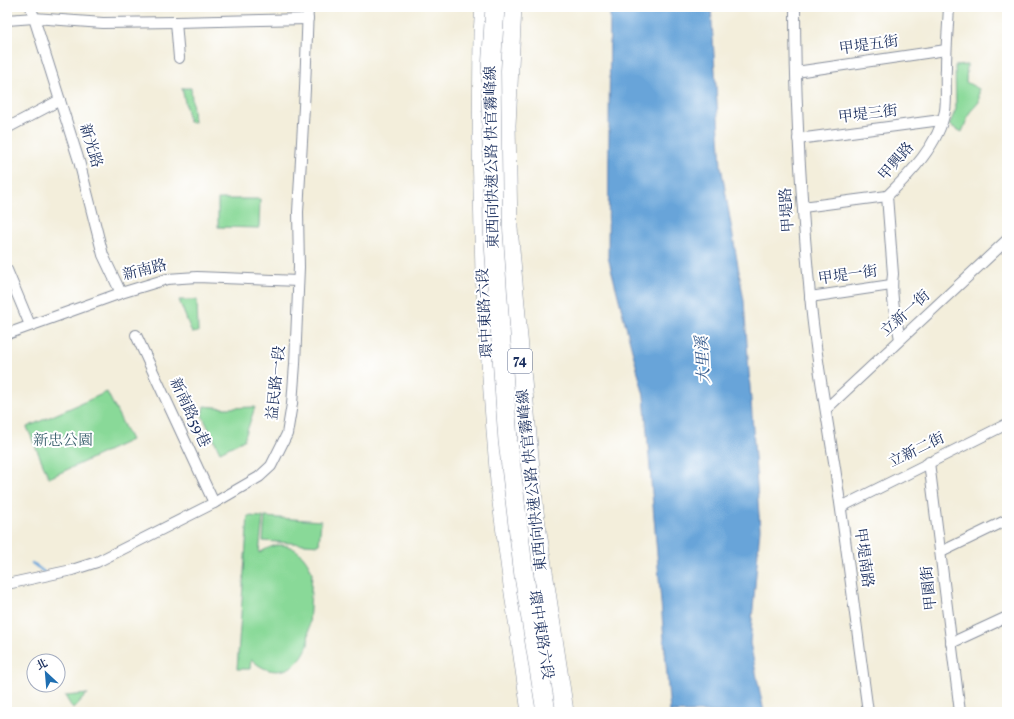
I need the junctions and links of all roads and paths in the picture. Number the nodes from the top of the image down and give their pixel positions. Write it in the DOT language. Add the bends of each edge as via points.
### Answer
graph roads {
  1 [pos="31,7"];
  2 [pos="308,7"];
  3 [pos="483,7"];
  4 [pos="495,7"];
  5 [pos="503,7"];
  6 [pos="512,7"];
  7 [pos="795,7"];
  8 [pos="949,7"];
  9 [pos="34,18"];
  10 [pos="308,19"];
  11 [pos="7,20"];
  12 [pos="176,22"];
  13 [pos="946,50"];
  14 [pos="179,58"];
  15 [pos="796,72"];
  16 [pos="60,100"];
  17 [pos="942,120"];
  18 [pos="7,128"];
  19 [pos="798,139"];
  20 [pos="887,196"];
  21 [pos="803,207"];
  22 [pos="1007,240"];
  23 [pos="7,270"];
  24 [pos="298,281"];
  25 [pos="891,285"];
  26 [pos="121,293"];
  27 [pos="810,297"];
  28 [pos="30,325"];
  29 [pos="7,334"];
  30 [pos="136,335"];
  31 [pos="900,339"];
  32 [pos="503,359"];
  33 [pos="826,409"];
  34 [pos="1007,424"];
  35 [pos="930,462"];
  36 [pos="520,492"];
  37 [pos="499,495"];
  38 [pos="214,502"];
  39 [pos="841,507"];
  40 [pos="1007,520"];
  41 [pos="941,552"];
  42 [pos="7,584"];
  43 [pos="1007,617"];
  44 [pos="951,643"];
  45 [pos="530,712"];
  46 [pos="534,712"];
  47 [pos="546,712"];
  48 [pos="553,712"];
  49 [pos="564,712"];
  50 [pos="868,712"];
  51 [pos="960,712"];
  1 -- 9 [label="street, 新光路"];
  2 -- 10 [label="street, 益民路一段"];
  3 -- 37 [label="street, 環中東路六段" via="480,146 483,274"];
  4 -- 32 [label="highway, 東西向快速公路 快官霧峰線 / 74, bridge" via="492,70 493,229"];
  5 -- 36 [label="street, 環中東路六段" via="498,122 499,229 513,440"];
  6 -- 49 [label="highway, 東西向快速公路 快官霧峰線 / 74" via="506,125 508,228 534,512"];
  7 -- 15 [label="street, 甲堤路"];
  8 -- 13 [label="street, 甲興路"];
  9 -- 11 [label="street"];
  9 -- 12 [label="street" via="103,23"];
  9 -- 16 [label="street, 新光路"];
  10 -- 12 [label="street"];
  10 -- 24 [label="street, 益民路一段" via="298,212"];
  12 -- 14 [label="street"];
  13 -- 15 [label="street, 甲堤五街"];
  13 -- 17 [label="street, 甲興路" via="945,111"];
  15 -- 19 [label="street, 甲堤路"];
  16 -- 18 [label="street"];
  16 -- 26 [label="street, 新光路" via="104,255"];
  17 -- 19 [label="street, 甲堤三街"];
  17 -- 20 [label="street, 甲興路" via="931,144 911,173"];
  19 -- 21 [label="street, 甲堤路"];
  20 -- 21 [label="street"];
  20 -- 25 [label="street, 甲興路" via="893,274"];
  21 -- 27 [label="street, 甲堤路"];
  22 -- 31 [label="street, 立新一街"];
  23 -- 28 [label="street"];
  24 -- 26 [label="street, 新南路" via="197,277 167,279"];
  24 -- 38 [label="street, 益民路一段" via="296,364 287,434 271,466 263,474"];
  25 -- 27 [label="street, 甲堤一街"];
  25 -- 31 [label="street, 甲興路"];
  26 -- 28 [label="street, 新南路"];
  27 -- 33 [label="street, 甲堤路"];
  28 -- 29 [label="street, 新南路"];
  30 -- 38 [label="street, 新南路59巷"];
  31 -- 33 [label="street, 立新一街"];
  32 -- 46 [label="highway, bridge" via="497,380 496,408 504,509"];
  32 -- 47 [label="highway, 東西向快速公路 快官霧峰線 / 74, bridge" via="508,448 524,576"];
  33 -- 39 [label="street, 甲堤南路"];
  34 -- 35 [label="street, 立新二街"];
  35 -- 39 [label="street, 立新二街"];
  35 -- 41 [label="street, 甲園街"];
  36 -- 37 [label="street"];
  36 -- 48 [label="street, 環中東路六段" via="530,573"];
  37 -- 45 [label="street, 環中東路六段"];
  38 -- 42 [label="street, 益民路一段" via="97,562"];
  39 -- 50 [label="street, 甲堤南路"];
  40 -- 41 [label="street"];
  41 -- 44 [label="street, 甲園街"];
  43 -- 44 [label="street"];
  44 -- 51 [label="street, 甲園街"];
}
